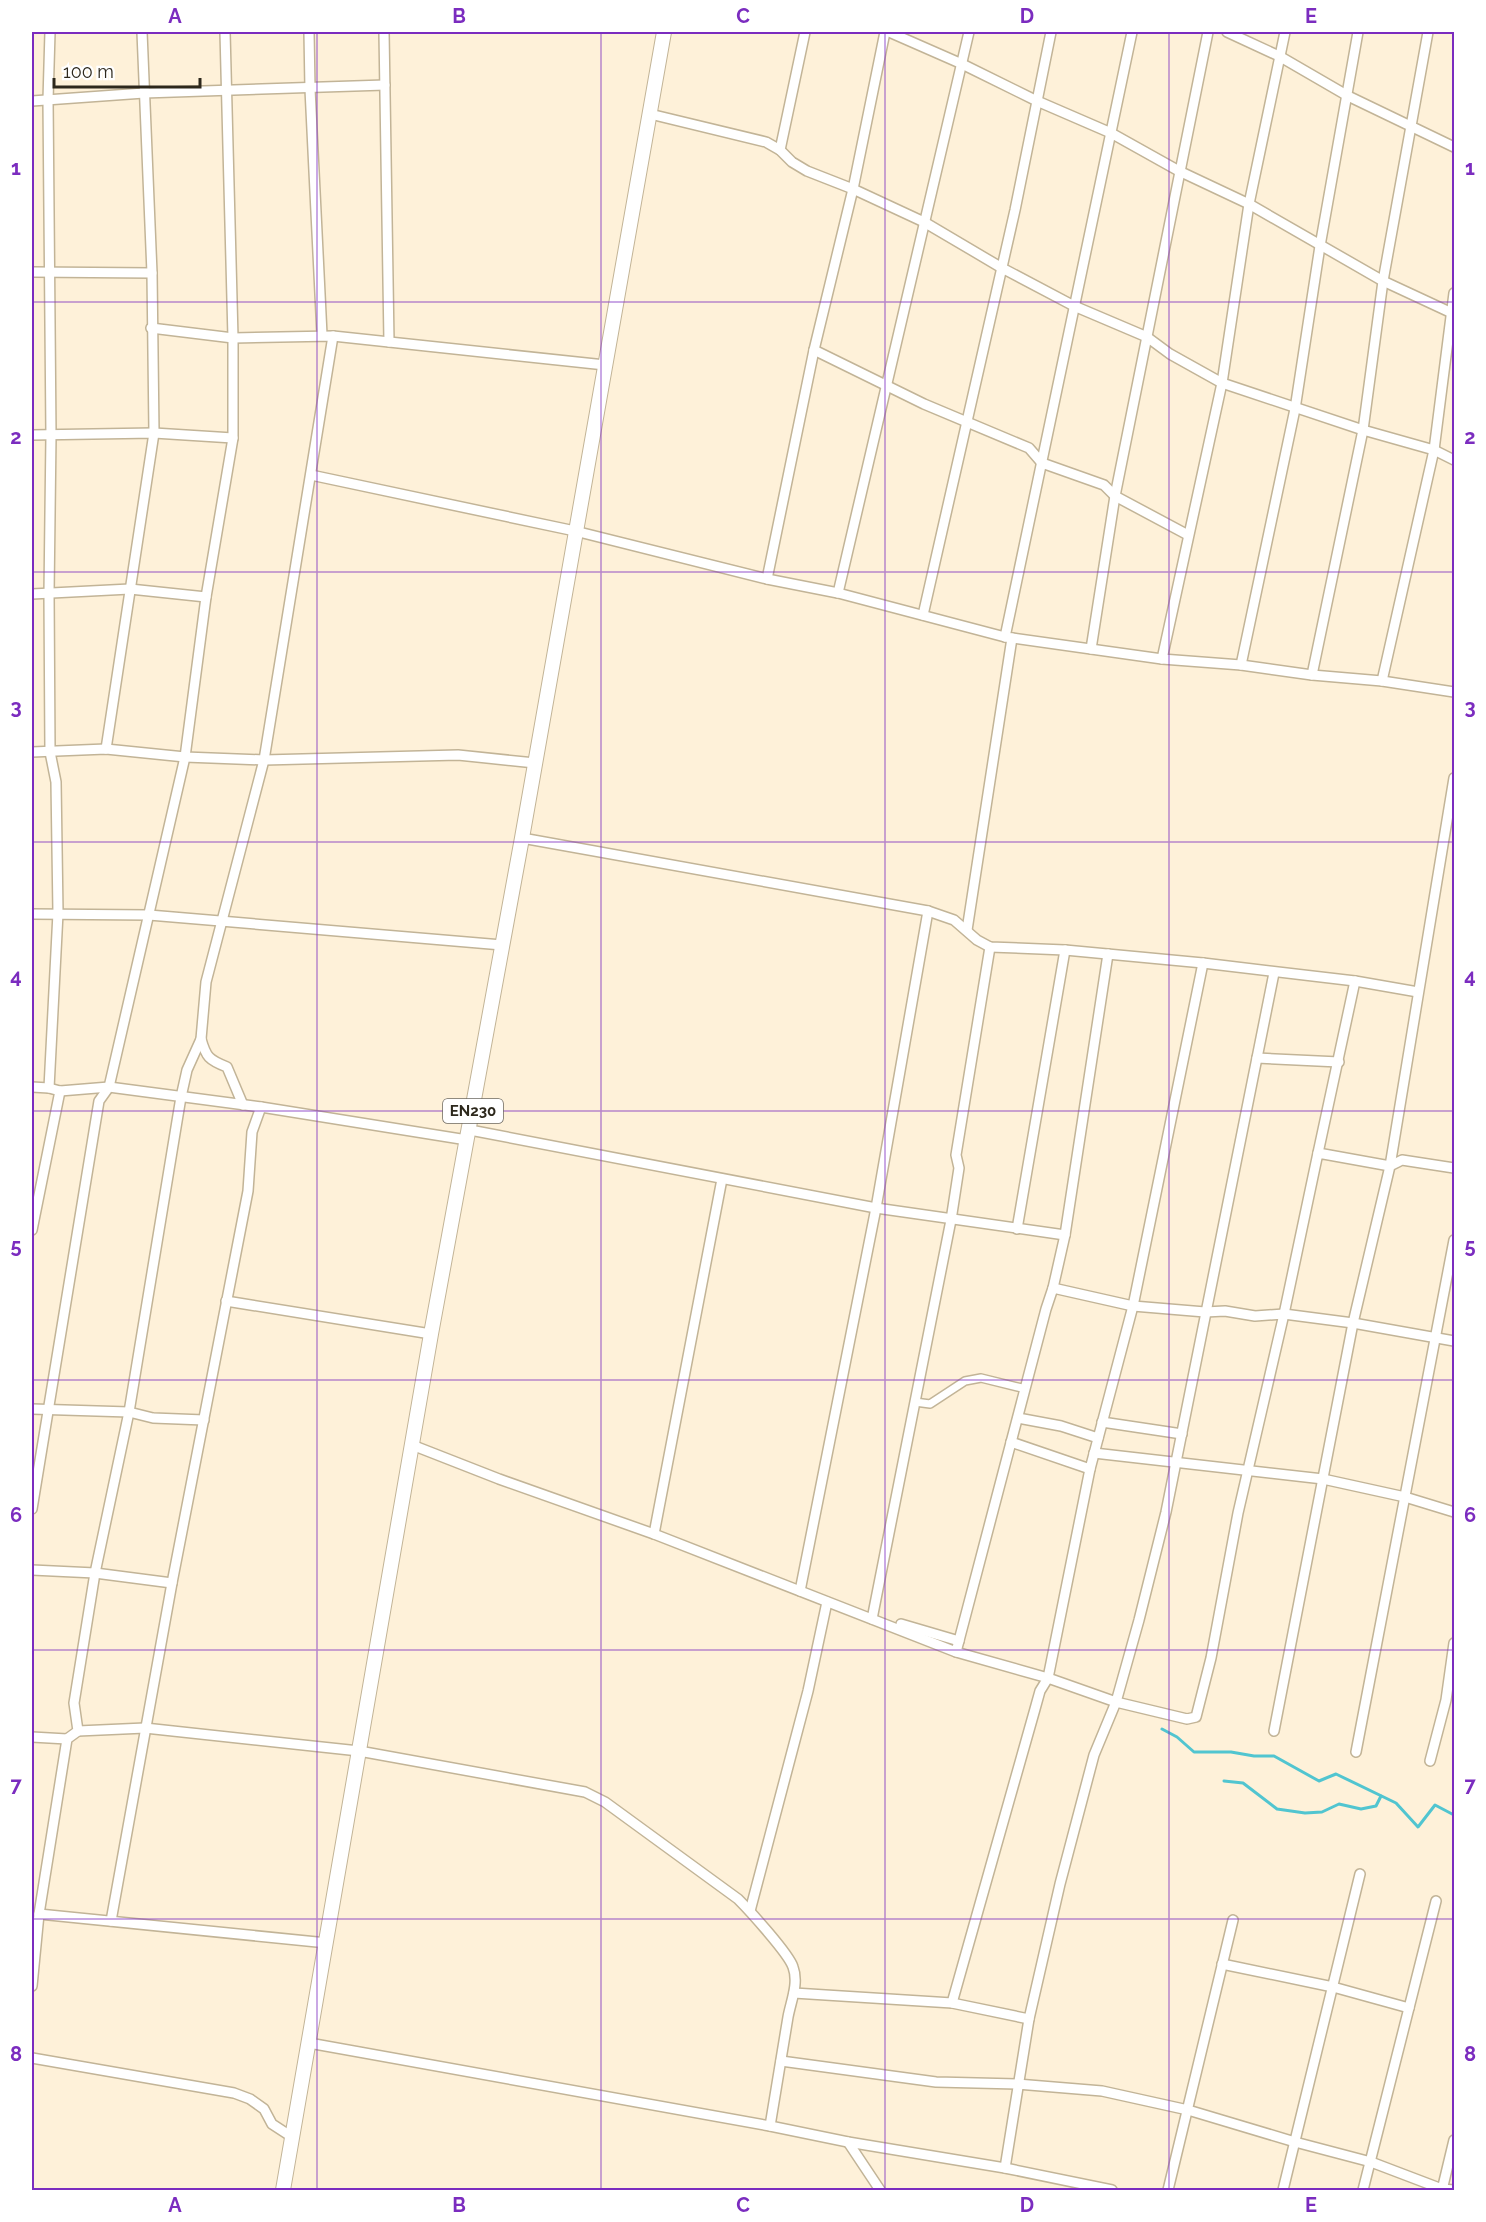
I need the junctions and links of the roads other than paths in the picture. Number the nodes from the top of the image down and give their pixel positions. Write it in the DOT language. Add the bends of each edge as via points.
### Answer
graph roads {
  1 [pos="50,32"];
  2 [pos="142,32"];
  3 [pos="225,32"];
  4 [pos="309,32"];
  5 [pos="384,32"];
  6 [pos="664,32"];
  7 [pos="805,32"];
  8 [pos="887,32"];
  9 [pos="969,32"];
  10 [pos="1052,32"];
  11 [pos="1132,32"];
  12 [pos="1208,32"];
  13 [pos="1227,32"];
  14 [pos="1285,32"];
  15 [pos="1358,32"];
  16 [pos="1428,32"];
  17 [pos="1279,56"];
  18 [pos="962,64"];
  19 [pos="385,85"];
  20 [pos="310,89"];
  21 [pos="225,92"];
  22 [pos="144,93"];
  23 [pos="1348,96"];
  24 [pos="48,99"];
  25 [pos="32,100"];
  26 [pos="1037,101"];
  27 [pos="650,114"];
  28 [pos="1411,126"];
  29 [pos="1111,133"];
  30 [pos="1455,147"];
  31 [pos="780,150"];
  32 [pos="1179,171"];
  33 [pos="853,189"];
  34 [pos="1249,204"];
  35 [pos="924,222"];
  36 [pos="1320,246"];
  37 [pos="1002,268"];
  38 [pos="32,272"];
  39 [pos="48,273"];
  40 [pos="152,273"];
  41 [pos="1383,281"];
  42 [pos="1455,293"];
  43 [pos="1074,306"];
  44 [pos="1453,314"];
  45 [pos="152,328"];
  46 [pos="322,335"];
  47 [pos="333,336"];
  48 [pos="1147,337"];
  49 [pos="233,338"];
  50 [pos="388,342"];
  51 [pos="814,350"];
  52 [pos="605,365"];
  53 [pos="1222,383"];
  54 [pos="886,385"];
  55 [pos="1295,409"];
  56 [pos="968,423"];
  57 [pos="1363,430"];
  58 [pos="154,433"];
  59 [pos="32,435"];
  60 [pos="51,435"];
  61 [pos="233,438"];
  62 [pos="1434,450"];
  63 [pos="1455,460"];
  64 [pos="1042,463"];
  65 [pos="311,475"];
  66 [pos="1115,496"];
  67 [pos="575,531"];
  68 [pos="1188,535"];
  69 [pos="767,579"];
  70 [pos="130,589"];
  71 [pos="838,593"];
  72 [pos="32,594"];
  73 [pos="49,594"];
  74 [pos="206,597"];
  75 [pos="923,615"];
  76 [pos="1009,638"];
  77 [pos="1091,649"];
  78 [pos="1162,659"];
  79 [pos="1241,665"];
  80 [pos="1312,675"];
  81 [pos="1382,681"];
  82 [pos="1455,692"];
  83 [pos="106,749"];
  84 [pos="32,752"];
  85 [pos="50,752"];
  86 [pos="185,757"];
  87 [pos="264,760"];
  88 [pos="535,762"];
  89 [pos="1455,778"];
  90 [pos="522,838"];
  91 [pos="928,911"];
  92 [pos="58,913"];
  93 [pos="32,914"];
  94 [pos="149,915"];
  95 [pos="222,921"];
  96 [pos="967,930"];
  97 [pos="502,945"];
  98 [pos="990,947"];
  99 [pos="1065,950"];
  100 [pos="1108,954"];
  101 [pos="1203,963"];
  102 [pos="1274,973"];
  103 [pos="1355,981"];
  104 [pos="1418,992"];
  105 [pos="201,1039"];
  106 [pos="1257,1058"];
  107 [pos="1339,1062"];
  108 [pos="32,1087"];
  109 [pos="49,1088"];
  110 [pos="109,1088"];
  111 [pos="60,1091"];
  112 [pos="181,1097"];
  113 [pos="243,1105"];
  114 [pos="261,1107"];
  115 [pos="469,1135"];
  116 [pos="1318,1153"];
  117 [pos="1390,1166"];
  118 [pos="1455,1168"];
  119 [pos="722,1179"];
  120 [pos="876,1208"];
  121 [pos="951,1220"];
  122 [pos="1017,1229"];
  123 [pos="32,1230"];
  124 [pos="1065,1235"];
  125 [pos="1455,1240"];
  126 [pos="1053,1288"];
  127 [pos="226,1301"];
  128 [pos="1133,1306"];
  129 [pos="1205,1312"];
  130 [pos="1284,1314"];
  131 [pos="1353,1323"];
  132 [pos="431,1334"];
  133 [pos="1436,1337"];
  134 [pos="1455,1341"];
  135 [pos="1022,1388"];
  136 [pos="915,1402"];
  137 [pos="32,1409"];
  138 [pos="49,1411"];
  139 [pos="129,1412"];
  140 [pos="1017,1418"];
  141 [pos="204,1420"];
  142 [pos="1102,1422"];
  143 [pos="1182,1434"];
  144 [pos="1098,1438"];
  145 [pos="1011,1442"];
  146 [pos="412,1445"];
  147 [pos="1094,1453"];
  148 [pos="1176,1463"];
  149 [pos="1090,1469"];
  150 [pos="1247,1470"];
  151 [pos="1323,1479"];
  152 [pos="1405,1497"];
  153 [pos="32,1509"];
  154 [pos="1455,1512"];
  155 [pos="654,1534"];
  156 [pos="32,1570"];
  157 [pos="95,1573"];
  158 [pos="172,1583"];
  159 [pos="800,1591"];
  160 [pos="827,1602"];
  161 [pos="872,1616"];
  162 [pos="959,1641"];
  163 [pos="1455,1643"];
  164 [pos="956,1652"];
  165 [pos="1048,1678"];
  166 [pos="1116,1702"];
  167 [pos="145,1728"];
  168 [pos="78,1731"];
  169 [pos="1274,1731"];
  170 [pos="32,1737"];
  171 [pos="67,1739"];
  172 [pos="359,1751"];
  173 [pos="1356,1752"];
  174 [pos="1430,1761"];
  175 [pos="1360,1874"];
  176 [pos="1436,1901"];
  177 [pos="750,1911"];
  178 [pos="39,1914"];
  179 [pos="1233,1920"];
  180 [pos="111,1921"];
  181 [pos="34,1940"];
  182 [pos="327,1943"];
  183 [pos="1222,1964"];
  184 [pos="32,1986"];
  185 [pos="1333,1988"];
  186 [pos="794,1993"];
  187 [pos="952,2003"];
  188 [pos="1409,2008"];
  189 [pos="1029,2019"];
  190 [pos="309,2043"];
  191 [pos="32,2058"];
  192 [pos="781,2061"];
  193 [pos="1017,2084"];
  194 [pos="1188,2110"];
  195 [pos="770,2126"];
  196 [pos="292,2137"];
  197 [pos="1455,2140"];
  198 [pos="848,2142"];
  199 [pos="1295,2142"];
  200 [pos="1371,2162"];
  201 [pos="1005,2168"];
  202 [pos="283,2190"];
  203 [pos="880,2190"];
  204 [pos="1112,2190"];
  205 [pos="1168,2190"];
  206 [pos="1283,2190"];
  207 [pos="1363,2190"];
  208 [pos="1442,2190"];
  209 [pos="1455,2190"];
  1 -- 24 [label="street"];
  2 -- 22 [label="street"];
  3 -- 21 [label="street"];
  4 -- 20 [label="street"];
  5 -- 19 [label="street"];
  6 -- 27 [label="main road, EN230"];
  7 -- 31 [label="street"];
  8 -- 18 [label="street"];
  8 -- 33 [label="street"];
  9 -- 18 [label="street"];
  10 -- 26 [label="street"];
  11 -- 29 [label="street"];
  12 -- 32 [label="street"];
  13 -- 17 [label="street"];
  14 -- 17 [label="street"];
  15 -- 23 [label="street"];
  16 -- 28 [label="street"];
  17 -- 23 [label="street"];
  17 -- 34 [label="street"];
  18 -- 26 [label="street"];
  18 -- 35 [label="street"];
  19 -- 20 [label="street"];
  19 -- 50 [label="street"];
  20 -- 21 [label="street"];
  20 -- 46 [label="street"];
  21 -- 22 [label="street"];
  21 -- 49 [label="street"];
  22 -- 24 [label="street"];
  22 -- 40 [label="street"];
  23 -- 28 [label="street"];
  23 -- 36 [label="street"];
  24 -- 25 [label="street"];
  24 -- 39 [label="street"];
  26 -- 29 [label="street"];
  26 -- 37 [label="street"];
  27 -- 31 [label="street" via="757,140"];
  27 -- 52 [label="main road, EN230"];
  28 -- 30 [label="street"];
  28 -- 41 [label="street"];
  29 -- 32 [label="street"];
  29 -- 43 [label="street"];
  31 -- 33 [label="street" via="807,171"];
  32 -- 34 [label="street"];
  32 -- 48 [label="street"];
  33 -- 35 [label="street"];
  33 -- 51 [label="street"];
  34 -- 36 [label="street"];
  34 -- 53 [label="street"];
  35 -- 37 [label="street"];
  35 -- 54 [label="street"];
  36 -- 41 [label="street"];
  36 -- 55 [label="street"];
  37 -- 43 [label="street"];
  37 -- 56 [label="street"];
  38 -- 39 [label="street"];
  39 -- 40 [label="street"];
  39 -- 60 [label="street"];
  40 -- 45 [label="street"];
  41 -- 44 [label="street"];
  41 -- 57 [label="street"];
  42 -- 44 [label="street"];
  43 -- 48 [label="street"];
  43 -- 64 [label="street"];
  44 -- 62 [label="street"];
  45 -- 49 [label="street"];
  45 -- 58 [label="street"];
  46 -- 47 [label="street"];
  46 -- 49 [label="street"];
  47 -- 50 [label="street"];
  47 -- 65 [label="street"];
  48 -- 53 [label="street"];
  48 -- 66 [label="street"];
  49 -- 61 [label="street"];
  50 -- 52 [label="street"];
  51 -- 54 [label="street"];
  51 -- 69 [label="street"];
  52 -- 67 [label="main road, EN230"];
  53 -- 55 [label="street"];
  53 -- 68 [label="street"];
  54 -- 56 [label="street"];
  54 -- 71 [label="street"];
  55 -- 57 [label="street"];
  55 -- 79 [label="street"];
  56 -- 64 [label="street" via="1029,448"];
  56 -- 75 [label="street"];
  57 -- 62 [label="street"];
  57 -- 80 [label="street"];
  58 -- 60 [label="street"];
  58 -- 61 [label="street"];
  58 -- 70 [label="street"];
  59 -- 60 [label="street"];
  60 -- 73 [label="street"];
  61 -- 74 [label="street"];
  62 -- 63 [label="street"];
  62 -- 81 [label="street"];
  64 -- 66 [label="street" via="1104,485"];
  64 -- 76 [label="street"];
  65 -- 67 [label="street"];
  65 -- 87 [label="street"];
  66 -- 68 [label="street"];
  66 -- 77 [label="street"];
  67 -- 69 [label="street"];
  67 -- 88 [label="main road, EN230"];
  68 -- 78 [label="street"];
  69 -- 71 [label="street"];
  70 -- 73 [label="street"];
  70 -- 74 [label="street"];
  70 -- 83 [label="street"];
  71 -- 75 [label="street"];
  72 -- 73 [label="street"];
  73 -- 85 [label="street"];
  74 -- 86 [label="street"];
  75 -- 76 [label="street"];
  76 -- 77 [label="street"];
  76 -- 96 [label="street"];
  77 -- 78 [label="street"];
  78 -- 79 [label="street"];
  79 -- 80 [label="street"];
  80 -- 81 [label="street"];
  81 -- 82 [label="street"];
  83 -- 85 [label="street"];
  83 -- 86 [label="street"];
  84 -- 85 [label="street"];
  85 -- 92 [label="street" via="56,782"];
  86 -- 87 [label="street"];
  86 -- 94 [label="street"];
  87 -- 88 [label="street" via="458,755"];
  87 -- 95 [label="street"];
  88 -- 90 [label="main road, EN230"];
  89 -- 104 [label="street"];
  90 -- 91 [label="street"];
  90 -- 97 [label="main road, EN230"];
  91 -- 96 [label="street" via="954,920"];
  91 -- 120 [label="street"];
  92 -- 93 [label="street"];
  92 -- 94 [label="street"];
  92 -- 109 [label="street"];
  94 -- 95 [label="street"];
  94 -- 110 [label="street"];
  95 -- 97 [label="street"];
  95 -- 105 [label="street" via="206,982"];
  96 -- 98 [label="street"];
  97 -- 115 [label="main road, EN230"];
  98 -- 99 [label="street"];
  98 -- 121 [label="street" via="956,1155 960,1168"];
  99 -- 100 [label="street"];
  99 -- 122 [label="street"];
  100 -- 101 [label="street"];
  100 -- 124 [label="street"];
  101 -- 102 [label="street"];
  101 -- 128 [label="street"];
  102 -- 103 [label="street"];
  102 -- 106 [label="street"];
  103 -- 104 [label="street"];
  103 -- 107 [label="street"];
  104 -- 117 [label="street"];
  105 -- 112 [label="street" via="187,1070"];
  105 -- 113 [label="street" via="206,1056 227,1067"];
  106 -- 107 [label="street"];
  106 -- 129 [label="street"];
  107 -- 116 [label="street"];
  108 -- 109 [label="street"];
  109 -- 111 [label="street"];
  110 -- 111 [label="street"];
  110 -- 112 [label="street"];
  110 -- 138 [label="street" via="99,1101"];
  111 -- 123 [label="street"];
  112 -- 113 [label="street"];
  112 -- 139 [label="street"];
  113 -- 114 [label="street"];
  114 -- 115 [label="street"];
  114 -- 127 [label="street" via="252,1132 248,1191"];
  115 -- 119 [label="street"];
  115 -- 132 [label="main road, EN230"];
  116 -- 117 [label="street"];
  116 -- 130 [label="street"];
  117 -- 118 [label="street" via="1402,1160"];
  117 -- 131 [label="street"];
  119 -- 120 [label="street"];
  119 -- 155 [label="street"];
  120 -- 121 [label="street"];
  120 -- 159 [label="street"];
  121 -- 122 [label="street"];
  121 -- 136 [label="street"];
  122 -- 124 [label="street"];
  124 -- 126 [label="street"];
  125 -- 133 [label="street"];
  126 -- 128 [label="street"];
  126 -- 140 [label="street"];
  127 -- 132 [label="street"];
  127 -- 141 [label="street"];
  128 -- 129 [label="street"];
  128 -- 142 [label="street"];
  129 -- 130 [label="street"];
  129 -- 143 [label="street"];
  130 -- 131 [label="street"];
  130 -- 150 [label="street"];
  131 -- 133 [label="street"];
  131 -- 151 [label="street"];
  132 -- 146 [label="main road, EN230"];
  133 -- 134 [label="street"];
  133 -- 152 [label="street"];
  135 -- 136 [label="street" via="981,1378 965,1381 930,1404"];
  136 -- 161 [label="street"];
  137 -- 138 [label="street"];
  138 -- 139 [label="street"];
  138 -- 153 [label="street"];
  139 -- 141 [label="street" via="153,1418"];
  139 -- 157 [label="street"];
  140 -- 144 [label="street"];
  140 -- 145 [label="street"];
  141 -- 158 [label="street"];
  142 -- 143 [label="street"];
  142 -- 144 [label="street"];
  143 -- 148 [label="street"];
  144 -- 147 [label="street"];
  145 -- 149 [label="street"];
  145 -- 162 [label="street"];
  146 -- 155 [label="street"];
  146 -- 172 [label="main road, EN230"];
  147 -- 148 [label="street"];
  147 -- 149 [label="street"];
  148 -- 150 [label="street"];
  148 -- 166 [label="street" via="1140,1620"];
  149 -- 165 [label="street"];
  150 -- 151 [label="street"];
  150 -- 166 [label="street" via="1196,1717 1187,1719"];
  151 -- 152 [label="street"];
  151 -- 169 [label="street"];
  152 -- 154 [label="street"];
  152 -- 173 [label="street"];
  155 -- 159 [label="street"];
  156 -- 157 [label="street"];
  157 -- 158 [label="street"];
  157 -- 168 [label="street" via="74,1703"];
  158 -- 167 [label="street"];
  159 -- 160 [label="street"];
  160 -- 161 [label="street"];
  160 -- 177 [label="street"];
  161 -- 162 [label="street"];
  161 -- 164 [label="street"];
  162 -- 164 [label="street"];
  163 -- 174 [label="street" via="1446,1700"];
  164 -- 165 [label="street"];
  165 -- 166 [label="street"];
  165 -- 187 [label="street" via="1037,1700"];
  166 -- 189 [label="street" via="1094,1755"];
  167 -- 168 [label="street"];
  167 -- 172 [label="street"];
  167 -- 180 [label="street"];
  168 -- 171 [label="street"];
  170 -- 171 [label="street"];
  171 -- 178 [label="street"];
  172 -- 177 [label="street" via="585,1792 633,1821"];
  172 -- 182 [label="main road, EN230"];
  175 -- 185 [label="street"];
  176 -- 188 [label="street"];
  177 -- 186 [label="street" via="793,1965"];
  178 -- 180 [label="street"];
  178 -- 181 [label="street"];
  179 -- 183 [label="street"];
  180 -- 182 [label="street"];
  181 -- 184 [label="street"];
  182 -- 190 [label="main road, EN230"];
  183 -- 185 [label="street"];
  183 -- 194 [label="street"];
  185 -- 188 [label="street"];
  185 -- 199 [label="street"];
  186 -- 187 [label="street"];
  186 -- 192 [label="street"];
  187 -- 189 [label="street"];
  188 -- 200 [label="street"];
  189 -- 193 [label="street"];
  190 -- 195 [label="street"];
  190 -- 196 [label="main road, EN230"];
  191 -- 196 [label="street" via="234,2093 264,2109 272,2124"];
  192 -- 193 [label="street" via="936,2082"];
  192 -- 195 [label="street"];
  193 -- 194 [label="street" via="1102,2091"];
  193 -- 201 [label="street"];
  194 -- 199 [label="street"];
  194 -- 205 [label="street"];
  195 -- 198 [label="street"];
  196 -- 202 [label="main road, EN230"];
  197 -- 208 [label="street"];
  198 -- 201 [label="street"];
  198 -- 203 [label="street"];
  199 -- 200 [label="street"];
  199 -- 206 [label="street"];
  200 -- 207 [label="street"];
  200 -- 208 [label="street"];
  201 -- 204 [label="street"];
  208 -- 209 [label="street"];
}
